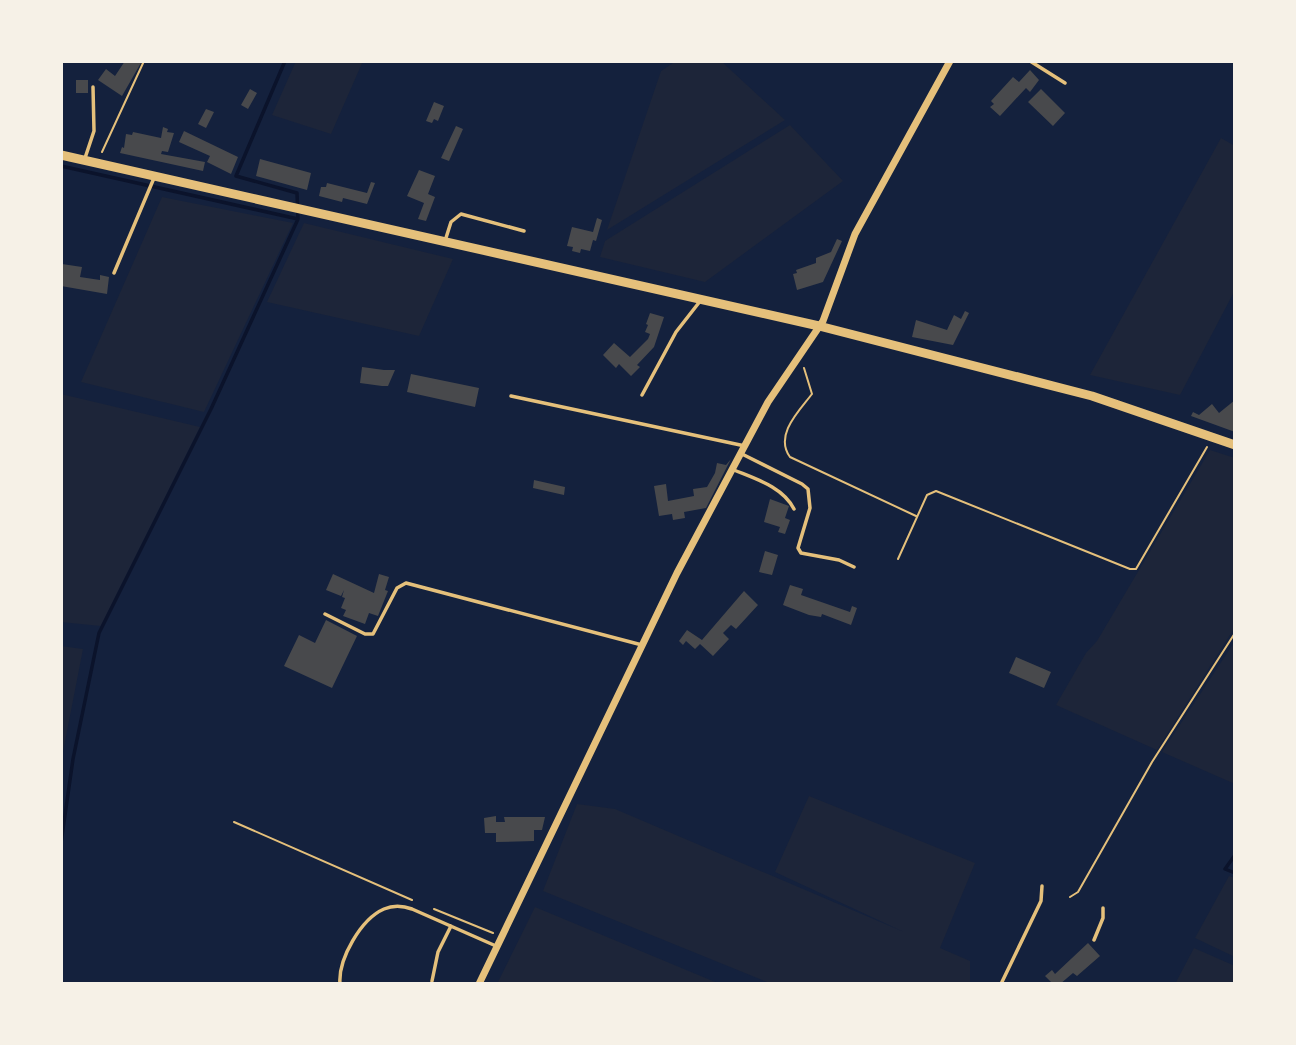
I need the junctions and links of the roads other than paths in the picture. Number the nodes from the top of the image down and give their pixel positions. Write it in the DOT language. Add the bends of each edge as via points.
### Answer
graph roads {
  1 [pos="950,61"];
  2 [pos="1030,61"];
  3 [pos="1065,83"];
  4 [pos="93,87"];
  5 [pos="61,155"];
  6 [pos="84,160"];
  7 [pos="155,176"];
  8 [pos="524,231"];
  9 [pos="445,241"];
  10 [pos="114,273"];
  11 [pos="702,299"];
  12 [pos="816,328"];
  13 [pos="642,395"];
  14 [pos="511,396"];
  15 [pos="1235,445"];
  16 [pos="743,449"];
  17 [pos="732,470"];
  18 [pos="794,509"];
  19 [pos="854,566"];
  20 [pos="325,614"];
  21 [pos="642,645"];
  22 [pos="1042,886"];
  23 [pos="1103,908"];
  24 [pos="451,926"];
  25 [pos="1094,940"];
  26 [pos="496,946"];
  27 [pos="432,981"];
  28 [pos="340,984"];
  29 [pos="479,984"];
  30 [pos="1001,984"];
  1 -- 12 [label="street" via="855,234 823,321"];
  2 -- 3 [label="lane"];
  4 -- 6 [label="lane" via="93,131"];
  5 -- 6 [label="street"];
  6 -- 7 [label="street"];
  7 -- 9 [label="street"];
  7 -- 10 [label="lane"];
  8 -- 9 [label="lane" via="461,214 451,222"];
  9 -- 11 [label="street"];
  11 -- 12 [label="street"];
  11 -- 13 [label="lane" via="676,332"];
  12 -- 15 [label="street" via="1092,396"];
  12 -- 16 [label="street"];
  14 -- 16 [label="lane"];
  16 -- 17 [label="street"];
  16 -- 19 [label="lane" via="808,489 810,508 798,548 801,553"];
  17 -- 18 [label="lane" via="779,490"];
  17 -- 21 [label="street"];
  20 -- 21 [label="lane" via="373,634 397,588 406,583"];
  21 -- 26 [label="street"];
  22 -- 30 [label="lane" via="1041,901"];
  23 -- 25 [label="lane"];
  24 -- 26 [label="lane"];
  24 -- 27 [label="lane" via="438,952"];
  24 -- 28 [label="lane" via="402,906 385,908 365,923 353,940"];
  26 -- 29 [label="street"];
}
